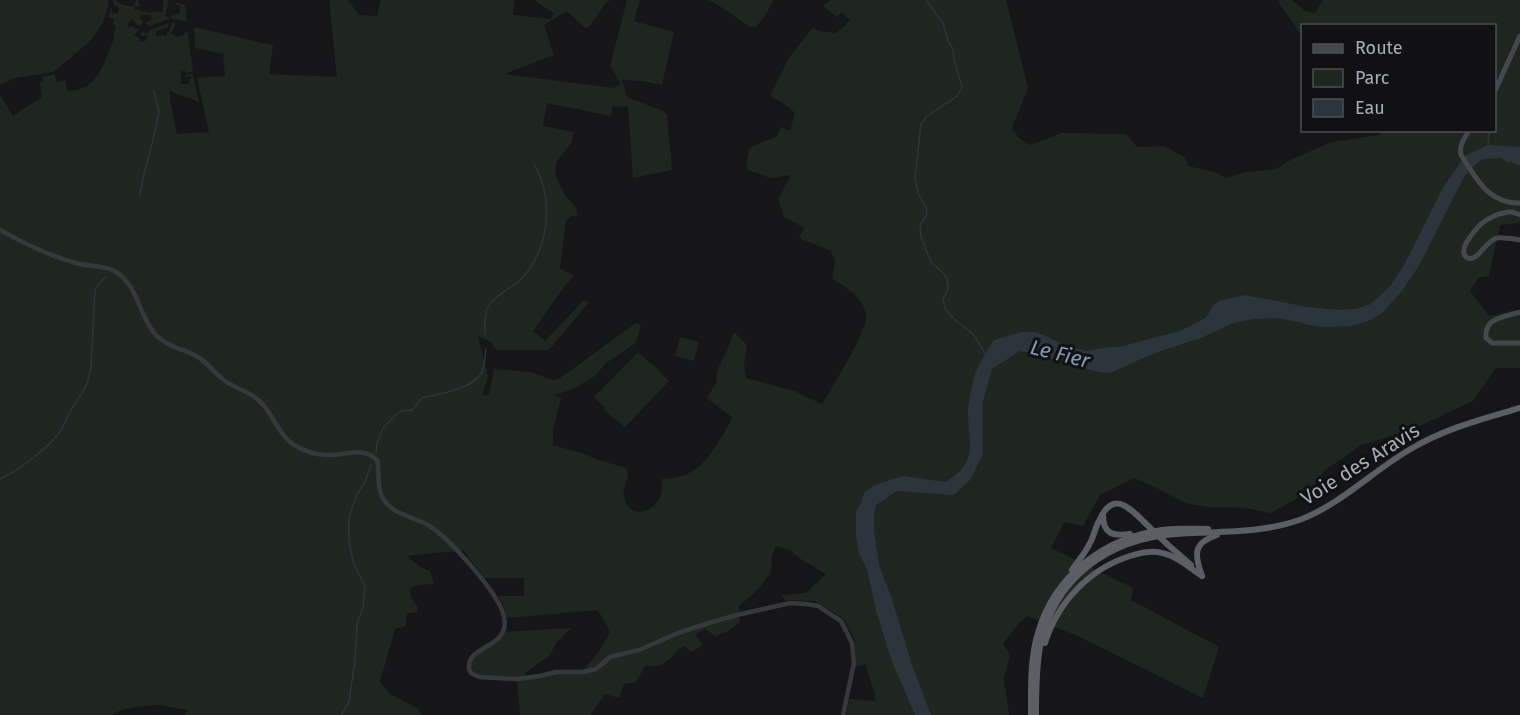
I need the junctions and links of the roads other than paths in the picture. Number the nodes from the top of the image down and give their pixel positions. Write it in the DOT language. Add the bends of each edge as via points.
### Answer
graph roads {
  1 [pos="1520,36"];
  2 [pos="1496,89"];
  3 [pos="1469,132"];
  4 [pos="1520,202"];
  5 [pos="1520,215"];
  6 [pos="0,230"];
  7 [pos="1520,240"];
  8 [pos="1520,312"];
  9 [pos="1520,343"];
  10 [pos="1520,408"];
  11 [pos="1104,512"];
  12 [pos="1249,530"];
  13 [pos="1154,531"];
  14 [pos="1223,533"];
  15 [pos="1167,544"];
  16 [pos="1171,555"];
  17 [pos="1202,576"];
  18 [pos="1062,585"];
  19 [pos="1037,673"];
  20 [pos="843,715"];
  21 [pos="1031,715"];
  22 [pos="1036,715"];
  1 -- 2 [label="main road"];
  3 -- 4 [label="main road" via="1460,151 1477,179 1496,198"];
  5 -- 7 [label="main road" via="1498,215 1481,224 1467,242 1464,254 1476,258 1495,238"];
  6 -- 20 [label="street" via="70,261 117,273 128,282 158,337 200,358 225,381 258,399 291,443 307,452 332,456 360,452 373,456 385,502 443,537 500,605 505,619 503,632 470,659 469,669 474,675 517,679 583,672 596,669 610,657 711,622 790,603 806,604 818,606 841,621 852,643 854,663"];
  8 -- 9 [label="main road" via="1495,319 1485,331 1492,343"];
  10 -- 12 [label="highway, Voie des Aravis" via="1424,442 1305,518"];
  11 -- 13 [label="highway" via="1104,526 1113,535"];
  11 -- 15 [label="highway, bridge" via="1112,504 1122,504"];
  11 -- 18 [label="highway" via="1088,548"];
  12 -- 13 [label="highway, Voie des Aravis"];
  12 -- 14 [label="highway, Voie des Aravis"];
  13 -- 18 [label="highway, Voie des Aravis" via="1110,546 1082,564"];
  14 -- 17 [label="highway" via="1207,538 1198,548 1196,559"];
  14 -- 19 [label="highway, Voie des Aravis" via="1152,536 1102,555 1069,585 1051,612 1040,645"];
  15 -- 16 [label="highway"];
  15 -- 17 [label="highway"];
  16 -- 17 [label="highway"];
  16 -- 19 [label="highway" via="1132,555 1107,565 1084,582 1055,619"];
  18 -- 21 [label="highway, Voie des Aravis" via="1037,634"];
  19 -- 22 [label="highway, Voie des Aravis"];
}
